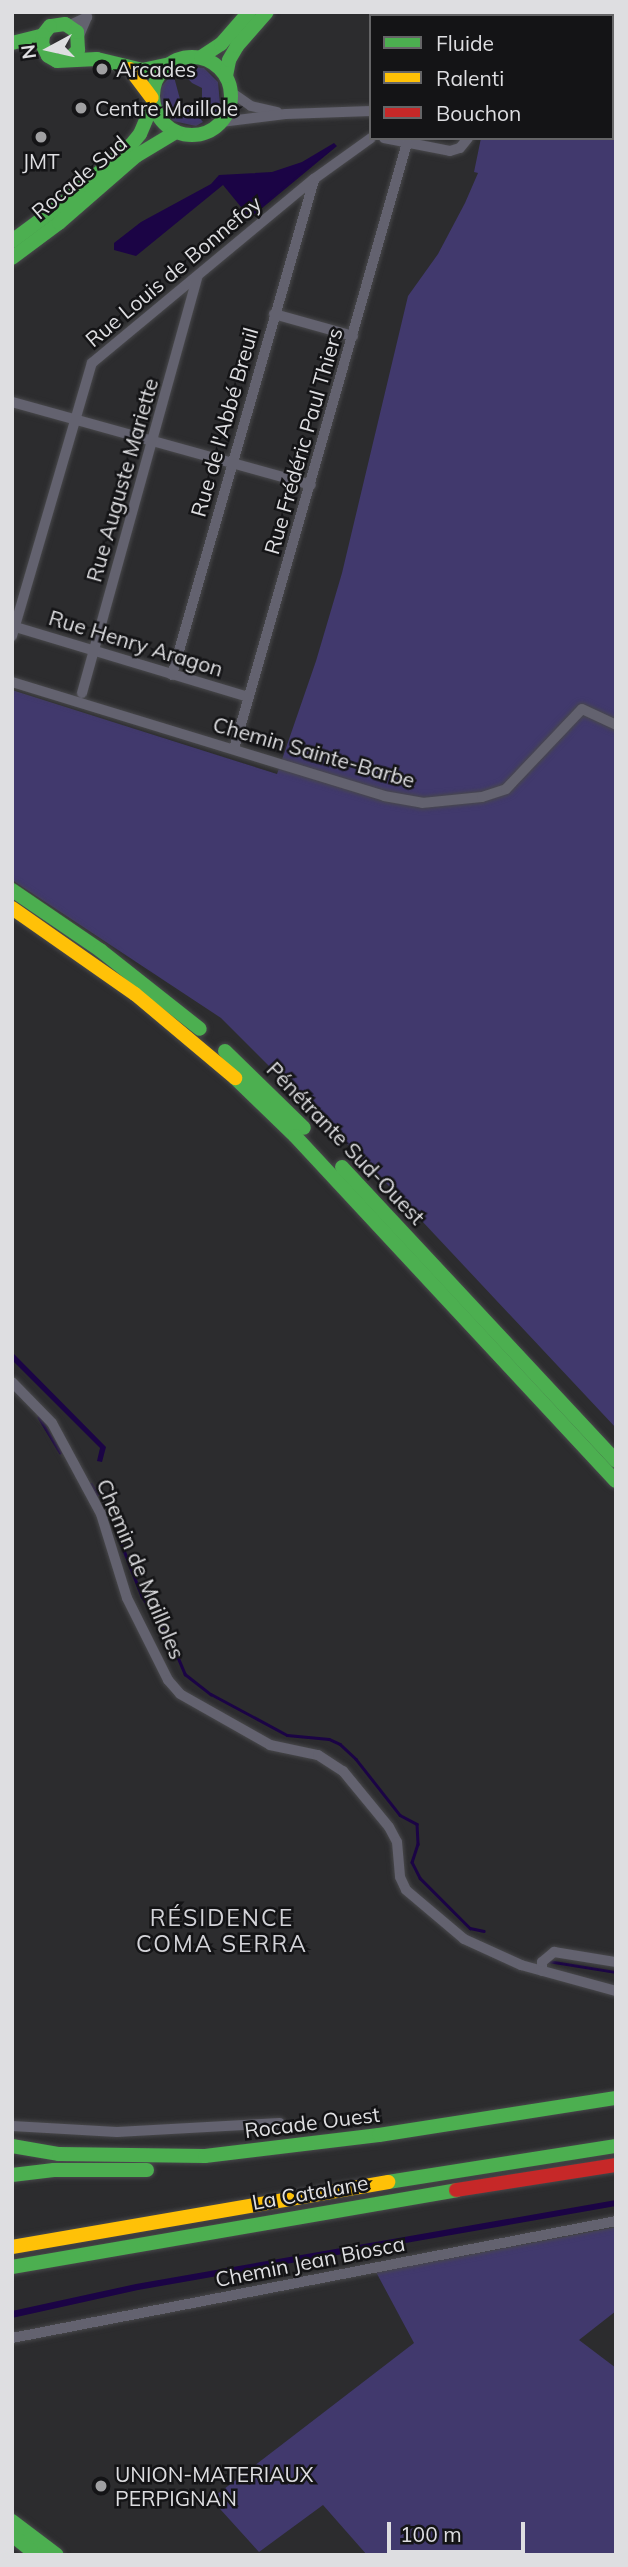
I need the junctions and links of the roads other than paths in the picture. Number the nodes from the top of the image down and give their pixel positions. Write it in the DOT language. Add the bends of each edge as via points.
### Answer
graph roads {
  1 [pos="249,12"];
  2 [pos="267,12"];
  3 [pos="89,15"];
  4 [pos="68,28"];
  5 [pos="43,42"];
  6 [pos="12,44"];
  7 [pos="201,57"];
  8 [pos="69,59"];
  9 [pos="97,59"];
  10 [pos="166,65"];
  11 [pos="130,69"];
  12 [pos="226,76"];
  13 [pos="231,92"];
  14 [pos="153,101"];
  15 [pos="369,111"];
  16 [pos="286,114"];
  17 [pos="221,122"];
  18 [pos="176,132"];
  19 [pos="369,139"];
  20 [pos="393,140"];
  21 [pos="458,140"];
  22 [pos="466,140"];
  23 [pos="407,143"];
  24 [pos="450,151"];
  25 [pos="314,179"];
  26 [pos="12,241"];
  27 [pos="12,258"];
  28 [pos="197,278"];
  29 [pos="274,314"];
  30 [pos="353,336"];
  31 [pos="12,402"];
  32 [pos="76,418"];
  33 [pos="154,442"];
  34 [pos="233,464"];
  35 [pos="311,485"];
  36 [pos="13,630"];
  37 [pos="93,650"];
  38 [pos="172,675"];
  39 [pos="12,682"];
  40 [pos="82,693"];
  41 [pos="249,697"];
  42 [pos="616,724"];
  43 [pos="234,749"];
  44 [pos="12,890"];
  45 [pos="12,908"];
  46 [pos="12,1382"];
  47 [pos="616,1461"];
  48 [pos="616,1481"];
  49 [pos="616,1962"];
  50 [pos="542,1971"];
  51 [pos="616,1991"];
  52 [pos="616,2098"];
  53 [pos="616,2110"];
  54 [pos="280,2123"];
  55 [pos="12,2126"];
  56 [pos="12,2146"];
  57 [pos="616,2146"];
  58 [pos="616,2165"];
  59 [pos="12,2175"];
  60 [pos="616,2221"];
  61 [pos="12,2248"];
  62 [pos="12,2267"];
  63 [pos="12,2338"];
  64 [pos="12,2521"];
  65 [pos="12,2535"];
  66 [pos="37,2555"];
  67 [pos="57,2555"];
  1 -- 7 [label="main road" via="220,44"];
  2 -- 12 [label="main road" via="237,46"];
  3 -- 4 [label="street"];
  4 -- 5 [label="main road"];
  4 -- 8 [label="main road"];
  4 -- 9 [label="main road"];
  5 -- 6 [label="main road"];
  5 -- 8 [label="main road" via="51,59"];
  7 -- 10 [label="main road" via="183,57"];
  7 -- 12 [label="main road" via="216,64"];
  8 -- 9 [label="main road"];
  9 -- 11 [label="main road"];
  10 -- 11 [label="main road"];
  10 -- 14 [label="main road" via="155,80"];
  11 -- 14 [label="main road"];
  12 -- 13 [label="main road"];
  13 -- 16 [label="street" via="251,106"];
  13 -- 17 [label="main road"];
  14 -- 18 [label="main road" via="163,123"];
  14 -- 26 [label="main road, Rocade Sud" via="131,145"];
  15 -- 16 [label="street"];
  16 -- 17 [label="street"];
  17 -- 18 [label="main road" via="197,135"];
  18 -- 27 [label="main road, Rocade Sud" via="136,156"];
  19 -- 25 [label="street, Rue Louis de Bonnefoy"];
  20 -- 23 [label="street"];
  21 -- 24 [label="street"];
  22 -- 24 [label="street"];
  23 -- 24 [label="street"];
  23 -- 30 [label="street, Rue Frédéric Paul Thiers"];
  25 -- 28 [label="street, Rue Louis de Bonnefoy"];
  25 -- 29 [label="street, Rue de l'Abbé Breuil"];
  28 -- 32 [label="street, Rue Louis de Bonnefoy" via="92,363"];
  28 -- 33 [label="street, Rue Auguste Mariette"];
  29 -- 30 [label="street"];
  29 -- 34 [label="street, Rue de l'Abbé Breuil"];
  30 -- 35 [label="street, Rue Frédéric Paul Thiers"];
  31 -- 32 [label="street"];
  32 -- 33 [label="street"];
  32 -- 36 [label="street, Rue Louis de Bonnefoy"];
  33 -- 34 [label="street"];
  33 -- 37 [label="street, Rue Auguste Mariette"];
  34 -- 35 [label="street"];
  34 -- 38 [label="street, Rue de l'Abbé Breuil"];
  35 -- 41 [label="street, Rue Frédéric Paul Thiers"];
  36 -- 37 [label="street, Rue Henry Aragon"];
  37 -- 38 [label="street, Rue Henry Aragon"];
  37 -- 40 [label="street, Rue Auguste Mariette"];
  38 -- 41 [label="street, Rue Henry Aragon"];
  39 -- 43 [label="street, Chemin Sainte-Barbe"];
  41 -- 43 [label="street, Rue Frédéric Paul Thiers"];
  42 -- 43 [label="street, Chemin Sainte-Barbe" via="582,709 506,789 448,803 384,796"];
  44 -- 47 [label="main road, Pénétrante Sud-Ouest" via="154,992 267,1088"];
  45 -- 48 [label="main road" via="135,994 210,1054 295,1136"];
  46 -- 50 [label="street, Chemin de Mailloles" via="52,1423 101,1514 127,1598 168,1680 180,1694 270,1745 318,1755 343,1771 397,1842 400,1877 406,1890 464,1940"];
  49 -- 50 [label="street" via="554,1952 542,1962"];
  50 -- 51 [label="street, Chemin de Mailloles"];
  52 -- 56 [label="main road, Rocade Ouest" via="379,2135 205,2156 60,2154"];
  53 -- 59 [label="main road, Rocade Ouest" via="280,2163"];
  54 -- 55 [label="street" via="139,2132"];
  57 -- 61 [label="main road, La Catalane"];
  58 -- 62 [label="main road, La Catalane"];
  60 -- 63 [label="street, Chemin Jean Biosca"];
  64 -- 67 [label="main road"];
  65 -- 66 [label="main road"];
}
